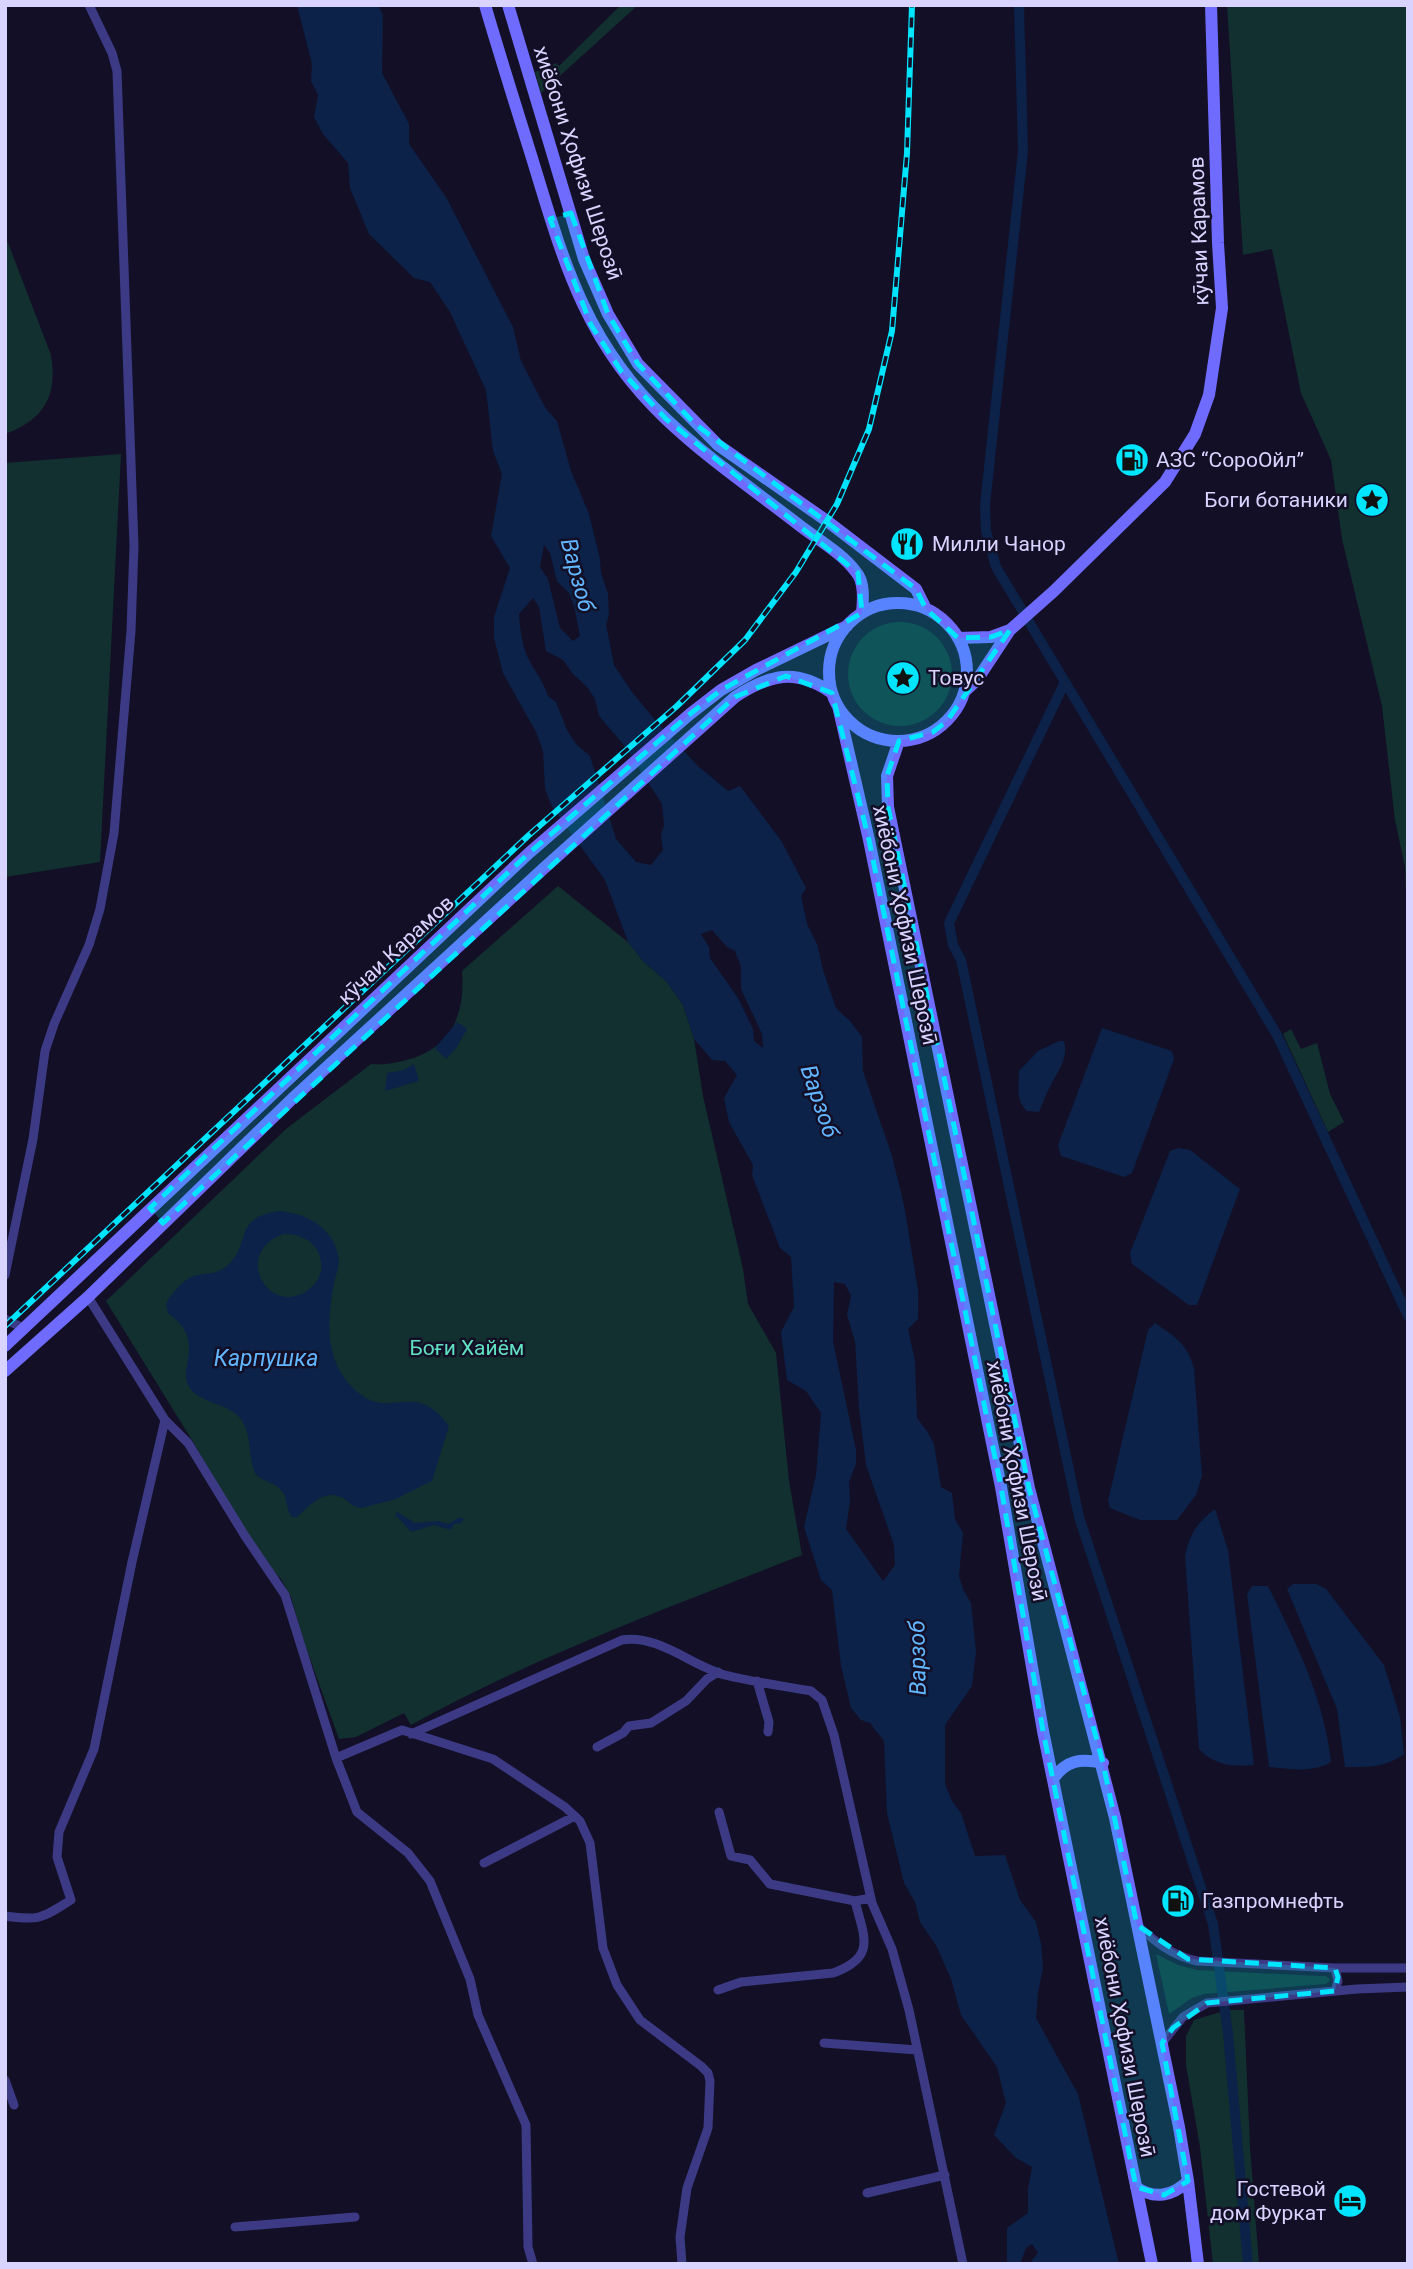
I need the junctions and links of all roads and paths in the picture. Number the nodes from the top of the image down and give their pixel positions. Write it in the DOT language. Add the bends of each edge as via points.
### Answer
graph roads {
  1 [pos="89,5"];
  2 [pos="485,5"];
  3 [pos="508,5"];
  4 [pos="1211,5"];
  5 [pos="570,213"];
  6 [pos="550,219"];
  7 [pos="926,608"];
  8 [pos="862,613"];
  9 [pos="847,626"];
  10 [pos="1010,630"];
  11 [pos="958,638"];
  12 [pos="965,691"];
  13 [pos="832,692"];
  14 [pos="838,706"];
  15 [pos="899,741"];
  16 [pos="150,1208"];
  17 [pos="163,1223"];
  18 [pos="5,1275"];
  19 [pos="88,1297"];
  20 [pos="5,1319"];
  21 [pos="23,1328"];
  22 [pos="5,1346"];
  23 [pos="5,1371"];
  24 [pos="165,1420"];
  25 [pos="718,1672"];
  26 [pos="757,1681"];
  27 [pos="768,1732"];
  28 [pos="411,1734"];
  29 [pos="597,1747"];
  30 [pos="336,1758"];
  31 [pos="1103,1763"];
  32 [pos="1053,1779"];
  33 [pos="719,1812"];
  34 [pos="575,1816"];
  35 [pos="484,1863"];
  36 [pos="871,1898"];
  37 [pos="855,1900"];
  38 [pos="5,1916"];
  39 [pos="1137,1925"];
  40 [pos="1335,1968"];
  41 [pos="1408,1968"];
  42 [pos="1408,1987"];
  43 [pos="718,1990"];
  44 [pos="1335,1991"];
  45 [pos="824,2043"];
  46 [pos="1162,2043"];
  47 [pos="918,2050"];
  48 [pos="5,2080"];
  49 [pos="14,2105"];
  50 [pos="944,2175"];
  51 [pos="1188,2181"];
  52 [pos="1136,2188"];
  53 [pos="867,2193"];
  54 [pos="355,2217"];
  55 [pos="235,2227"];
  56 [pos="533,2264"];
  57 [pos="682,2264"];
  58 [pos="963,2264"];
  59 [pos="1152,2264"];
  60 [pos="1198,2264"];
  1 -- 18 [label="street" via="117,71 134,506 131,631 114,833 100,909 45,1051 33,1139"];
  2 -- 6 [label="main road, хиёбони Ҳофизи Шерозӣ"];
  3 -- 5 [label="main road, хиёбони Ҳофизи Шерозӣ"];
  4 -- 10 [label="main road, кӯчаи Карамов" via="1222,309 1209,395 1195,434 1165,482"];
  5 -- 6 [label="main road"];
  5 -- 7 [label="main road, хиёбони Ҳофизи Шерозӣ" via="608,314 638,364 718,445 916,589"];
  6 -- 8 [label="main road, хиёбони Ҳофизи Шерозӣ" via="591,325 621,372 666,419 858,573"];
  7 -- 8 [label="main road, хиёбони Ҳофизи Шерозӣ" via="900,603"];
  7 -- 11 [label="main road, хиёбони Ҳофизи Шерозӣ"];
  8 -- 9 [label="main road, хиёбони Ҳофизи Шерозӣ"];
  9 -- 13 [label="main road, хиёбони Ҳофизи Шерозӣ" via="834,646 829,669"];
  9 -- 16 [label="main road, кӯчаи Карамов" via="756,670 690,714 529,853"];
  10 -- 11 [label="main road, кӯчаи Карамов" via="991,637"];
  10 -- 12 [label="main road, кӯчаи Карамов"];
  11 -- 12 [label="main road, хиёбони Ҳофизи Шерозӣ" via="965,655"];
  12 -- 15 [label="main road, хиёбони Ҳофизи Шерозӣ" via="958,707 933,732"];
  13 -- 14 [label="main road, хиёбони Ҳофизи Шерозӣ"];
  13 -- 17 [label="main road, кӯчаи Карамов" via="800,677 772,677 735,698 543,869"];
  14 -- 15 [label="main road, хиёбони Ҳофизи Шерозӣ" via="864,732"];
  14 -- 32 [label="main road, хиёбони Ҳофизи Шерозӣ" via="1001,1488"];
  15 -- 31 [label="main road, хиёбони Ҳофизи Шерозӣ" via="887,776 888,807 1029,1488"];
  16 -- 17 [label="main road"];
  16 -- 21 [label="main road, кӯчаи Карамов"];
  17 -- 19 [label="main road, кӯчаи Карамов"];
  19 -- 23 [label="main road, кӯчаи Карамов"];
  19 -- 24 [label="street"];
  20 -- 21 [label="street"];
  21 -- 22 [label="main road, кӯчаи Карамов"];
  24 -- 30 [label="street" via="188,1443 285,1595"];
  24 -- 38 [label="street" via="94,1749 59,1832 57,1857 71,1900 37,1919"];
  25 -- 26 [label="street"];
  25 -- 28 [label="street" via="651,1643 622,1640"];
  25 -- 29 [label="street" via="686,1701 651,1723 629,1726"];
  26 -- 27 [label="street"];
  26 -- 36 [label="street" via="811,1691 822,1700 840,1756"];
  28 -- 30 [label="street" via="402,1730"];
  28 -- 34 [label="street" via="493,1759"];
  30 -- 56 [label="street" via="357,1812 408,1853 430,1881 462,1955 478,2015 526,2125 527,2247"];
  31 -- 32 [label="main road" via="1073,1761"];
  31 -- 39 [label="main road, хиёбони Ҳофизи Шерозӣ"];
  32 -- 52 [label="main road, хиёбони Ҳофизи Шерозӣ"];
  33 -- 37 [label="street" via="730,1856 750,1860 770,1884"];
  34 -- 35 [label="street"];
  34 -- 57 [label="street" via="590,1843 603,1948 617,1985 640,2020 708,2073 708,2127 687,2189 680,2237"];
  36 -- 37 [label="street"];
  36 -- 47 [label="street" via="892,1949"];
  37 -- 43 [label="street" via="865,1942 853,1963 833,1973 741,1982"];
  39 -- 40 [label="street" via="1167,1949 1197,1961"];
  39 -- 46 [label="main road, хиёбони Ҳофизи Шерозӣ"];
  40 -- 41 [label="street"];
  40 -- 44 [label="street"];
  42 -- 44 [label="street"];
  44 -- 46 [label="street" via="1207,2003 1183,2017"];
  45 -- 47 [label="street"];
  46 -- 51 [label="main road, хиёбони Ҳофизи Шерозӣ"];
  47 -- 50 [label="street"];
  48 -- 49 [label="street"];
  50 -- 53 [label="street"];
  50 -- 58 [label="street"];
  51 -- 52 [label="main road" via="1164,2195"];
  51 -- 60 [label="main road, хиёбони Ҳофизи Шерозӣ"];
  52 -- 59 [label="main road, хиёбони Ҳофизи Шерозӣ"];
  54 -- 55 [label="street"];
}
